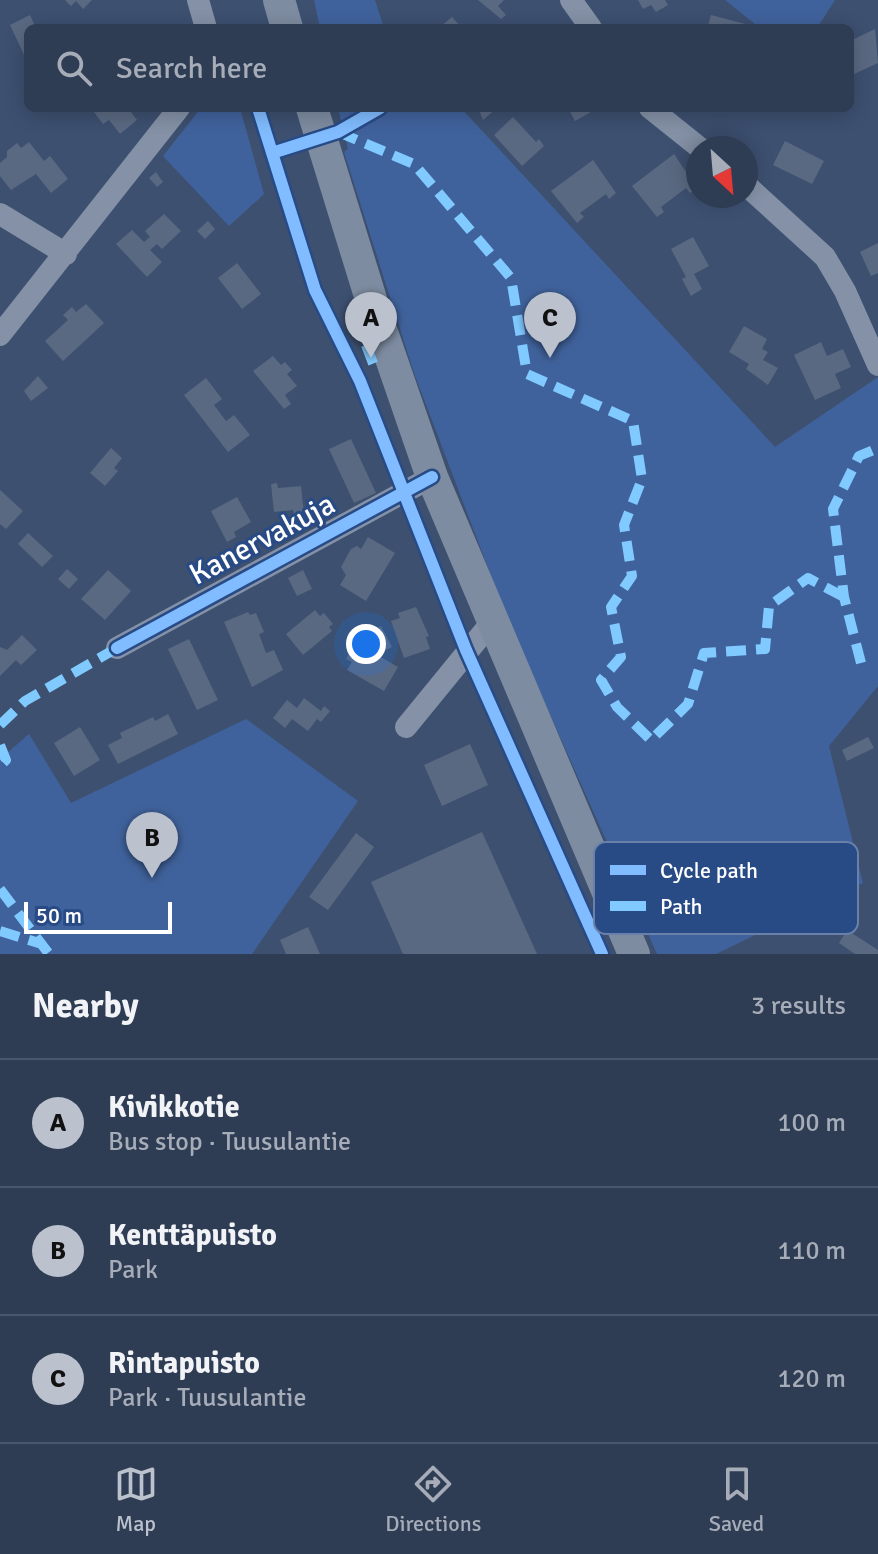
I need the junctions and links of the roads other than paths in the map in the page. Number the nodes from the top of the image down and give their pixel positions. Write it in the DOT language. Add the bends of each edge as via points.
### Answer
graph roads {
  1 [pos="198,0"];
  2 [pos="279,0"];
  3 [pos="571,0"];
  4 [pos="205,24"];
  5 [pos="286,24"];
  6 [pos="588,24"];
  7 [pos="176,112"];
  8 [pos="313,112"];
  9 [pos="655,112"];
  10 [pos="686,137"];
  11 [pos="758,196"];
  12 [pos="0,214"];
  13 [pos="66,254"];
  14 [pos="0,335"];
  15 [pos="878,365"];
  16 [pos="432,477"];
  17 [pos="491,623"];
  18 [pos="117,648"];
  19 [pos="406,727"];
  20 [pos="594,861"];
  21 [pos="625,934"];
  22 [pos="634,954"];
  1 -- 4 [label="street"];
  2 -- 5 [label="main road"];
  3 -- 6 [label="street"];
  7 -- 13 [label="street"];
  8 -- 16 [label="main road"];
  9 -- 10 [label="street"];
  11 -- 15 [label="street" via="825,257"];
  12 -- 13 [label="street"];
  13 -- 14 [label="street"];
  16 -- 17 [label="main road"];
  16 -- 18 [label="street, Kanervakuja"];
  17 -- 19 [label="street"];
  17 -- 20 [label="main road"];
  21 -- 22 [label="main road"];
}
